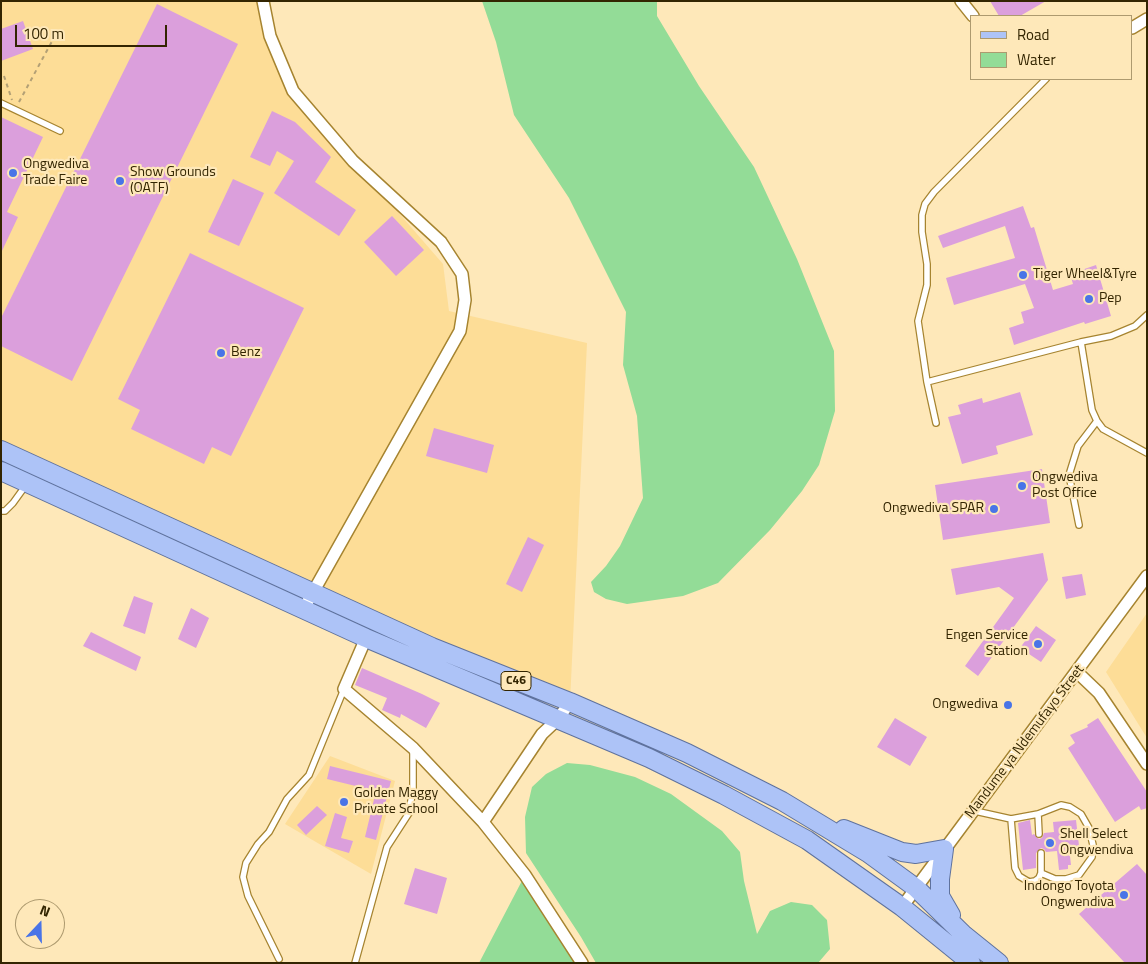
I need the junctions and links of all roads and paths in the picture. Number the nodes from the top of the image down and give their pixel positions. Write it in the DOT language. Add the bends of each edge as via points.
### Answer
graph roads {
  1 [pos="263,1"];
  2 [pos="961,1"];
  3 [pos="972,15"];
  4 [pos="1147,19"];
  5 [pos="1133,27"];
  6 [pos="56,34"];
  7 [pos="4,76"];
  8 [pos="1045,80"];
  9 [pos="1,103"];
  10 [pos="15,109"];
  11 [pos="60,132"];
  12 [pos="1147,315"];
  13 [pos="1081,342"];
  14 [pos="927,382"];
  15 [pos="1097,421"];
  16 [pos="936,423"];
  17 [pos="1,450"];
  18 [pos="1147,453"];
  19 [pos="1,471"];
  20 [pos="49,472"];
  21 [pos="34,486"];
  22 [pos="1,511"];
  23 [pos="1079,525"];
  24 [pos="1147,576"];
  25 [pos="313,593"];
  26 [pos="303,610"];
  27 [pos="366,638"];
  28 [pos="1077,672"];
  29 [pos="344,689"];
  30 [pos="570,702"];
  31 [pos="558,719"];
  32 [pos="413,748"];
  33 [pos="1147,764"];
  34 [pos="782,801"];
  35 [pos="975,811"];
  36 [pos="1038,814"];
  37 [pos="1011,819"];
  38 [pos="483,822"];
  39 [pos="1039,834"];
  40 [pos="944,849"];
  41 [pos="1042,853"];
  42 [pos="1042,874"];
  43 [pos="916,888"];
  44 [pos="902,907"];
  45 [pos="974,942"];
  46 [pos="279,959"];
  47 [pos="354,963"];
  48 [pos="582,963"];
  49 [pos="972,963"];
  50 [pos="999,963"];
  1 -- 25 [label="street" via="270,36 293,91 353,161 441,242 462,274 465,300 460,331"];
  2 -- 3 [label="street"];
  4 -- 5 [label="street"];
  6 -- 10 [label="path"];
  7 -- 10 [label="path"];
  8 -- 14 [label="lane" via="925,204 922,232 927,285 918,321"];
  9 -- 10 [label="lane"];
  10 -- 11 [label="lane"];
  12 -- 13 [label="lane" via="1135,326 1111,336"];
  13 -- 14 [label="lane"];
  13 -- 15 [label="lane" via="1092,410"];
  14 -- 16 [label="lane"];
  15 -- 18 [label="lane" via="1103,429"];
  15 -- 23 [label="lane" via="1078,446 1069,476"];
  17 -- 20 [label="main road, C46"];
  19 -- 21 [label="main road, C46"];
  20 -- 21 [label="main road"];
  20 -- 25 [label="main road, C46"];
  21 -- 22 [label="lane"];
  21 -- 26 [label="main road, C46"];
  24 -- 28 [label="street, Mandume ya Ndemufayo Street"];
  25 -- 26 [label="street"];
  25 -- 30 [label="main road, C46" via="432,647"];
  26 -- 27 [label="main road, C46"];
  27 -- 29 [label="street"];
  27 -- 31 [label="main road, C46"];
  28 -- 33 [label="street" via="1099,693"];
  28 -- 35 [label="street, Mandume ya Ndemufayo Street"];
  29 -- 32 [label="street"];
  29 -- 46 [label="lane" via="309,775 287,799 269,832 246,863 243,877 248,896"];
  30 -- 31 [label="street"];
  30 -- 34 [label="main road, C46" via="687,753"];
  31 -- 38 [label="street" via="542,734"];
  31 -- 44 [label="main road, C46" via="649,758 807,840"];
  32 -- 38 [label="street"];
  32 -- 47 [label="lane" via="409,813 388,848"];
  34 -- 40 [label="main road" via="902,852 916,854"];
  34 -- 43 [label="main road, C46" via="868,853"];
  35 -- 37 [label="lane"];
  35 -- 40 [label="street, Mandume ya Ndemufayo Street"];
  36 -- 37 [label="lane"];
  36 -- 39 [label="lane"];
  36 -- 42 [label="lane" via="1060,805 1070,807 1081,814 1093,845 1092,857 1079,875 1066,879"];
  37 -- 42 [label="lane" via="1015,868 1019,876 1029,882"];
  38 -- 48 [label="street" via="525,875"];
  40 -- 43 [label="street, Mandume ya Ndemufayo Street"];
  40 -- 45 [label="main road" via="940,896 949,914"];
  41 -- 42 [label="lane"];
  43 -- 44 [label="street, Mandume ya Ndemufayo Street"];
  43 -- 45 [label="main road, C46"];
  44 -- 49 [label="main road, C46"];
  45 -- 50 [label="main road, C46"];
}
